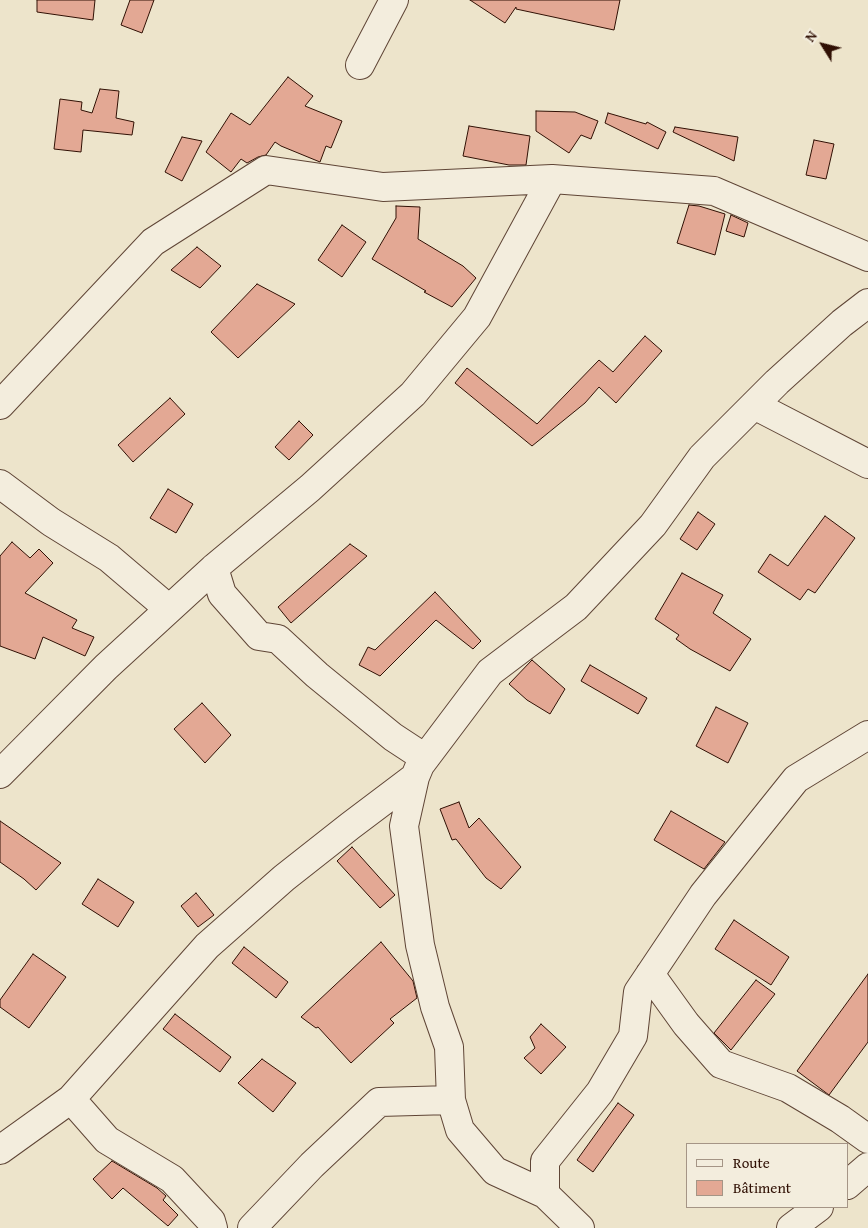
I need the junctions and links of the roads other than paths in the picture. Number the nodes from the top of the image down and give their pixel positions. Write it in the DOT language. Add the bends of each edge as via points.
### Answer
graph roads {
  1 [pos="394,0"];
  2 [pos="360,65"];
  3 [pos="552,179"];
  4 [pos="868,257"];
  5 [pos="868,303"];
  6 [pos="0,405"];
  7 [pos="754,405"];
  8 [pos="868,464"];
  9 [pos="0,484"];
  10 [pos="214,568"];
  11 [pos="169,609"];
  12 [pos="868,735"];
  13 [pos="420,768"];
  14 [pos="0,774"];
  15 [pos="650,974"];
  16 [pos="71,1099"];
  17 [pos="451,1100"];
  18 [pos="868,1139"];
  19 [pos="0,1150"];
  20 [pos="868,1167"];
  21 [pos="848,1184"];
  22 [pos="545,1194"];
  23 [pos="819,1208"];
  24 [pos="575,1226"];
  25 [pos="213,1228"];
  26 [pos="252,1228"];
  27 [pos="791,1228"];
  1 -- 2 [label="street"];
  3 -- 4 [label="street" via="714,191"];
  3 -- 6 [label="street" via="383,187 266,170 153,242"];
  3 -- 10 [label="street" via="477,318 414,394 310,488"];
  5 -- 7 [label="street"];
  7 -- 8 [label="street"];
  7 -- 13 [label="street" via="702,457 653,525 576,607 490,672"];
  9 -- 11 [label="street" via="51,522 109,558"];
  10 -- 11 [label="street"];
  10 -- 13 [label="street" via="222,594 259,636 278,639 393,737"];
  11 -- 14 [label="street" via="106,667"];
  12 -- 15 [label="street" via="796,779 703,895"];
  13 -- 16 [label="street" via="284,878 207,946"];
  13 -- 17 [label="street" via="404,826 420,945 435,1007 449,1047"];
  15 -- 18 [label="street" via="686,1024 721,1064 788,1088"];
  15 -- 22 [label="street" via="638,992 633,1036 600,1092 545,1161"];
  16 -- 19 [label="street"];
  16 -- 25 [label="street" via="107,1140 172,1179 211,1221"];
  17 -- 22 [label="street" via="460,1130 495,1171"];
  17 -- 26 [label="street" via="379,1102"];
  20 -- 21 [label="street"];
  22 -- 24 [label="street"];
  23 -- 27 [label="street"];
}
